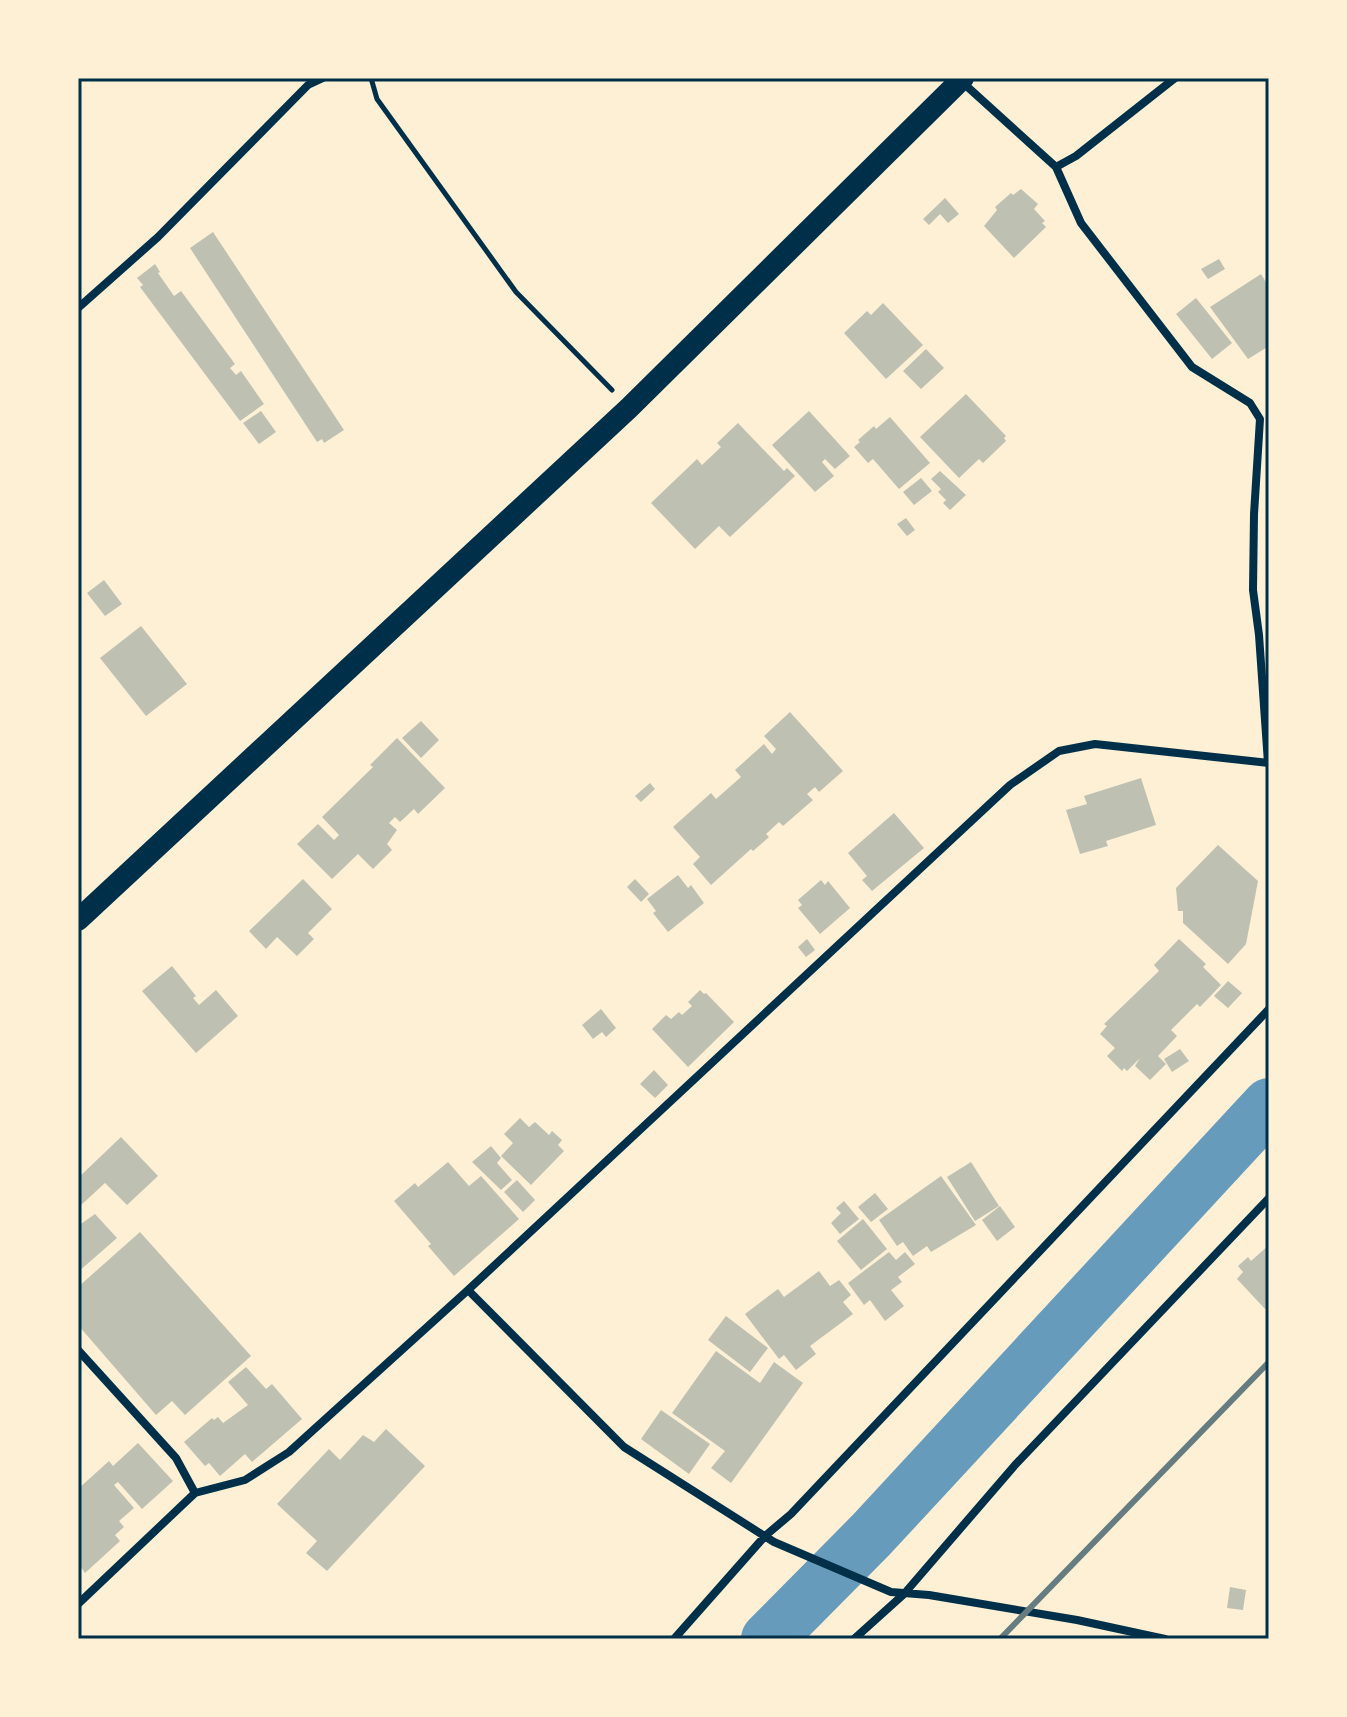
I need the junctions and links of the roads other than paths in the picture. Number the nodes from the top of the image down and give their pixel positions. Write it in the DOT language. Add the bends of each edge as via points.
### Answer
graph roads {
  1 [pos="323,78"];
  2 [pos="1175,78"];
  3 [pos="961,79"];
  4 [pos="1056,167"];
  5 [pos="78,308"];
  6 [pos="1269,763"];
  7 [pos="78,920"];
  8 [pos="1269,1009"];
  9 [pos="1269,1198"];
  10 [pos="468,1290"];
  11 [pos="78,1350"];
  12 [pos="195,1493"];
  13 [pos="765,1536"];
  14 [pos="904,1594"];
  15 [pos="78,1604"];
  16 [pos="674,1639"];
  17 [pos="854,1639"];
  18 [pos="1165,1639"];
  1 -- 5 [label="street" via="308,85 158,237"];
  2 -- 4 [label="street"];
  3 -- 4 [label="street"];
  3 -- 7 [label="highway" via="629,408"];
  4 -- 6 [label="street" via="1081,223 1192,367 1250,403 1260,419 1253,590"];
  6 -- 10 [label="street" via="1095,744 1059,751 1010,785"];
  8 -- 13 [label="street"];
  9 -- 14 [label="street" via="1015,1465"];
  10 -- 12 [label="street" via="289,1452 245,1480"];
  10 -- 13 [label="street" via="624,1447"];
  11 -- 12 [label="street" via="176,1458"];
  12 -- 15 [label="street"];
  13 -- 14 [label="street"];
  13 -- 16 [label="street"];
  14 -- 17 [label="street"];
  14 -- 18 [label="street"];
}
